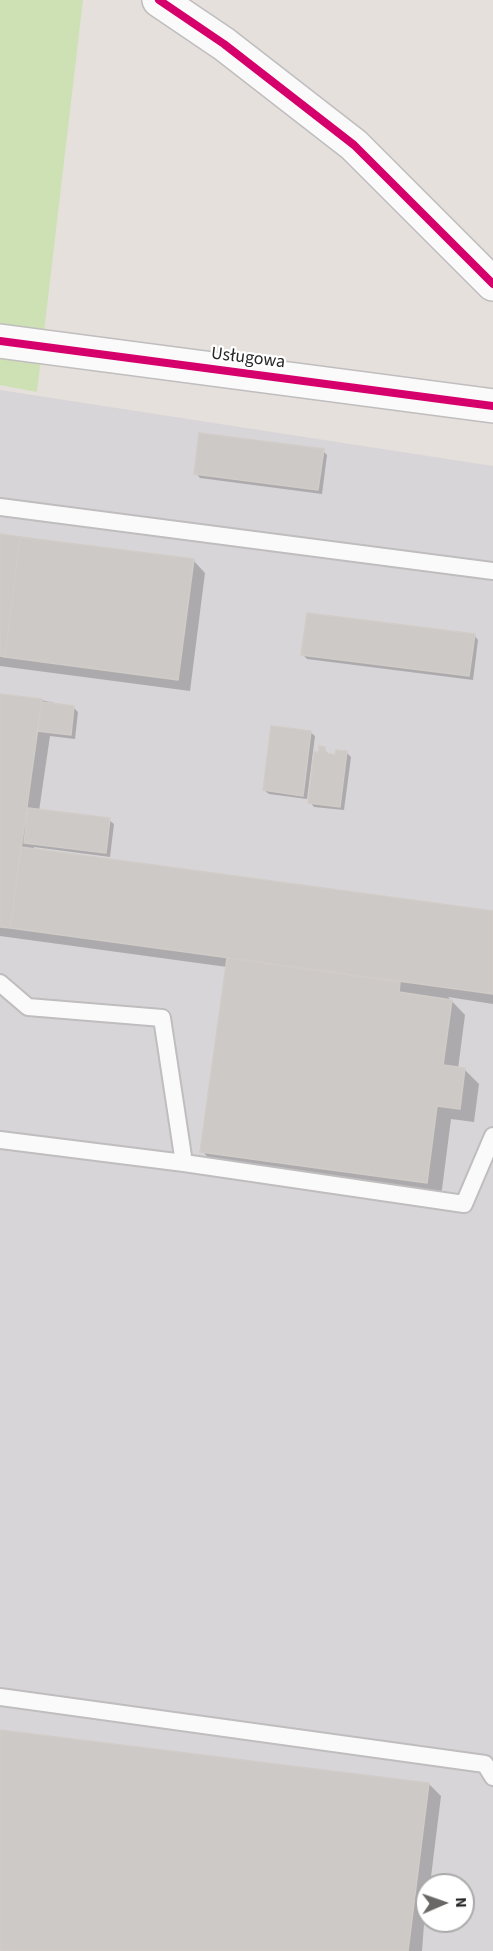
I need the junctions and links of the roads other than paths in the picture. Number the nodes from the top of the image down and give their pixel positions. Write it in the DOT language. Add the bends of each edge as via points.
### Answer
graph roads {
  1 [pos="159,0"];
  2 [pos="493,284"];
  3 [pos="0,341"];
  4 [pos="493,406"];
  5 [pos="0,507"];
  6 [pos="493,571"];
  7 [pos="0,983"];
  8 [pos="493,1136"];
  9 [pos="0,1140"];
  10 [pos="184,1163"];
  11 [pos="0,1697"];
  12 [pos="493,1777"];
  1 -- 2 [label="street" via="224,44 354,145"];
  3 -- 4 [label="street, Usługowa"];
  5 -- 6 [label="lane"];
  7 -- 10 [label="lane" via="28,1006 162,1018"];
  8 -- 10 [label="lane" via="464,1204"];
  9 -- 10 [label="lane"];
  11 -- 12 [label="lane" via="485,1764"];
}
